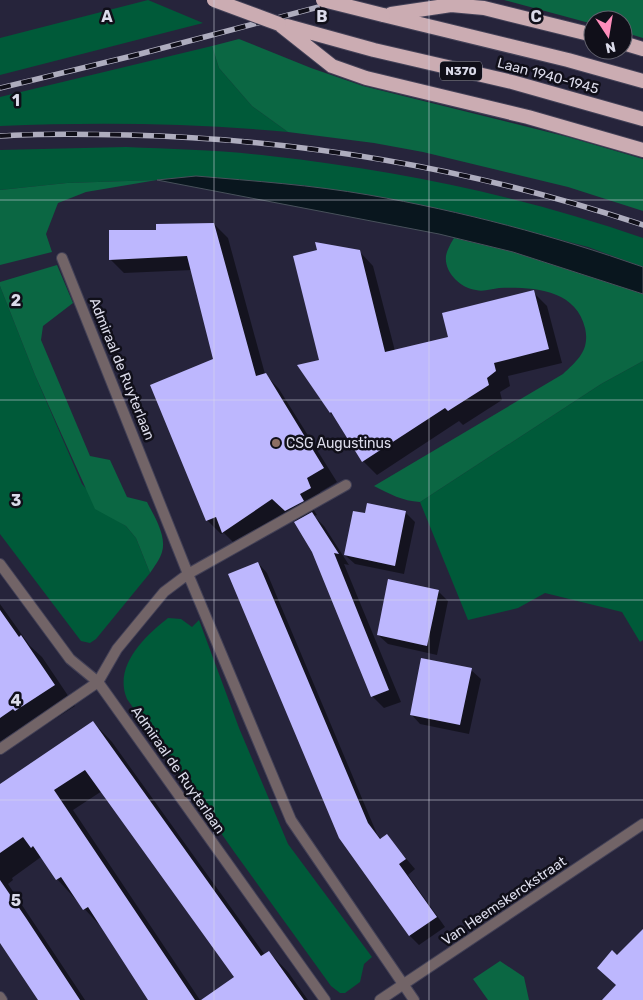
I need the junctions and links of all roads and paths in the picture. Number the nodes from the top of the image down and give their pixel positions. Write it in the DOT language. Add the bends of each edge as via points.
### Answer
graph roads {
  1 [pos="214,0"];
  2 [pos="324,0"];
  3 [pos="383,15"];
  4 [pos="279,24"];
  5 [pos="583,33"];
  6 [pos="643,81"];
  7 [pos="643,119"];
  8 [pos="643,150"];
  9 [pos="62,258"];
  10 [pos="346,485"];
  11 [pos="0,564"];
  12 [pos="188,574"];
  13 [pos="98,682"];
  14 [pos="0,749"];
  15 [pos="643,824"];
  16 [pos="403,984"];
  17 [pos="0,997"];
  18 [pos="2,1000"];
  19 [pos="324,1000"];
  20 [pos="380,1000"];
  21 [pos="414,1000"];
  1 -- 4 [label="highway, Laan 1940-1945 / N370, bridge"];
  2 -- 3 [label="highway, Laan 1940-1945, bridge"];
  3 -- 5 [label="highway" via="451,5 488,9"];
  3 -- 6 [label="highway, Laan 1940-1945"];
  4 -- 7 [label="highway, Laan 1940-1945 / N370" via="365,48 512,82"];
  4 -- 8 [label="highway, N370" via="332,66 366,78 528,117"];
  9 -- 12 [label="street, Admiraal de Ruyterlaan"];
  10 -- 12 [label="street"];
  11 -- 13 [label="street, Admiraal de Ruyterlaan" via="70,659"];
  12 -- 13 [label="street" via="164,592 117,648"];
  12 -- 16 [label="street, Admiraal de Ruyterlaan" via="291,820"];
  13 -- 14 [label="street"];
  13 -- 19 [label="street, Admiraal de Ruyterlaan"];
  15 -- 16 [label="street, Van Heemskerckstraat"];
  16 -- 20 [label="street, Van Heemskerckstraat"];
  16 -- 21 [label="street, Admiraal de Ruyterlaan"];
  17 -- 18 [label="street"];
}
